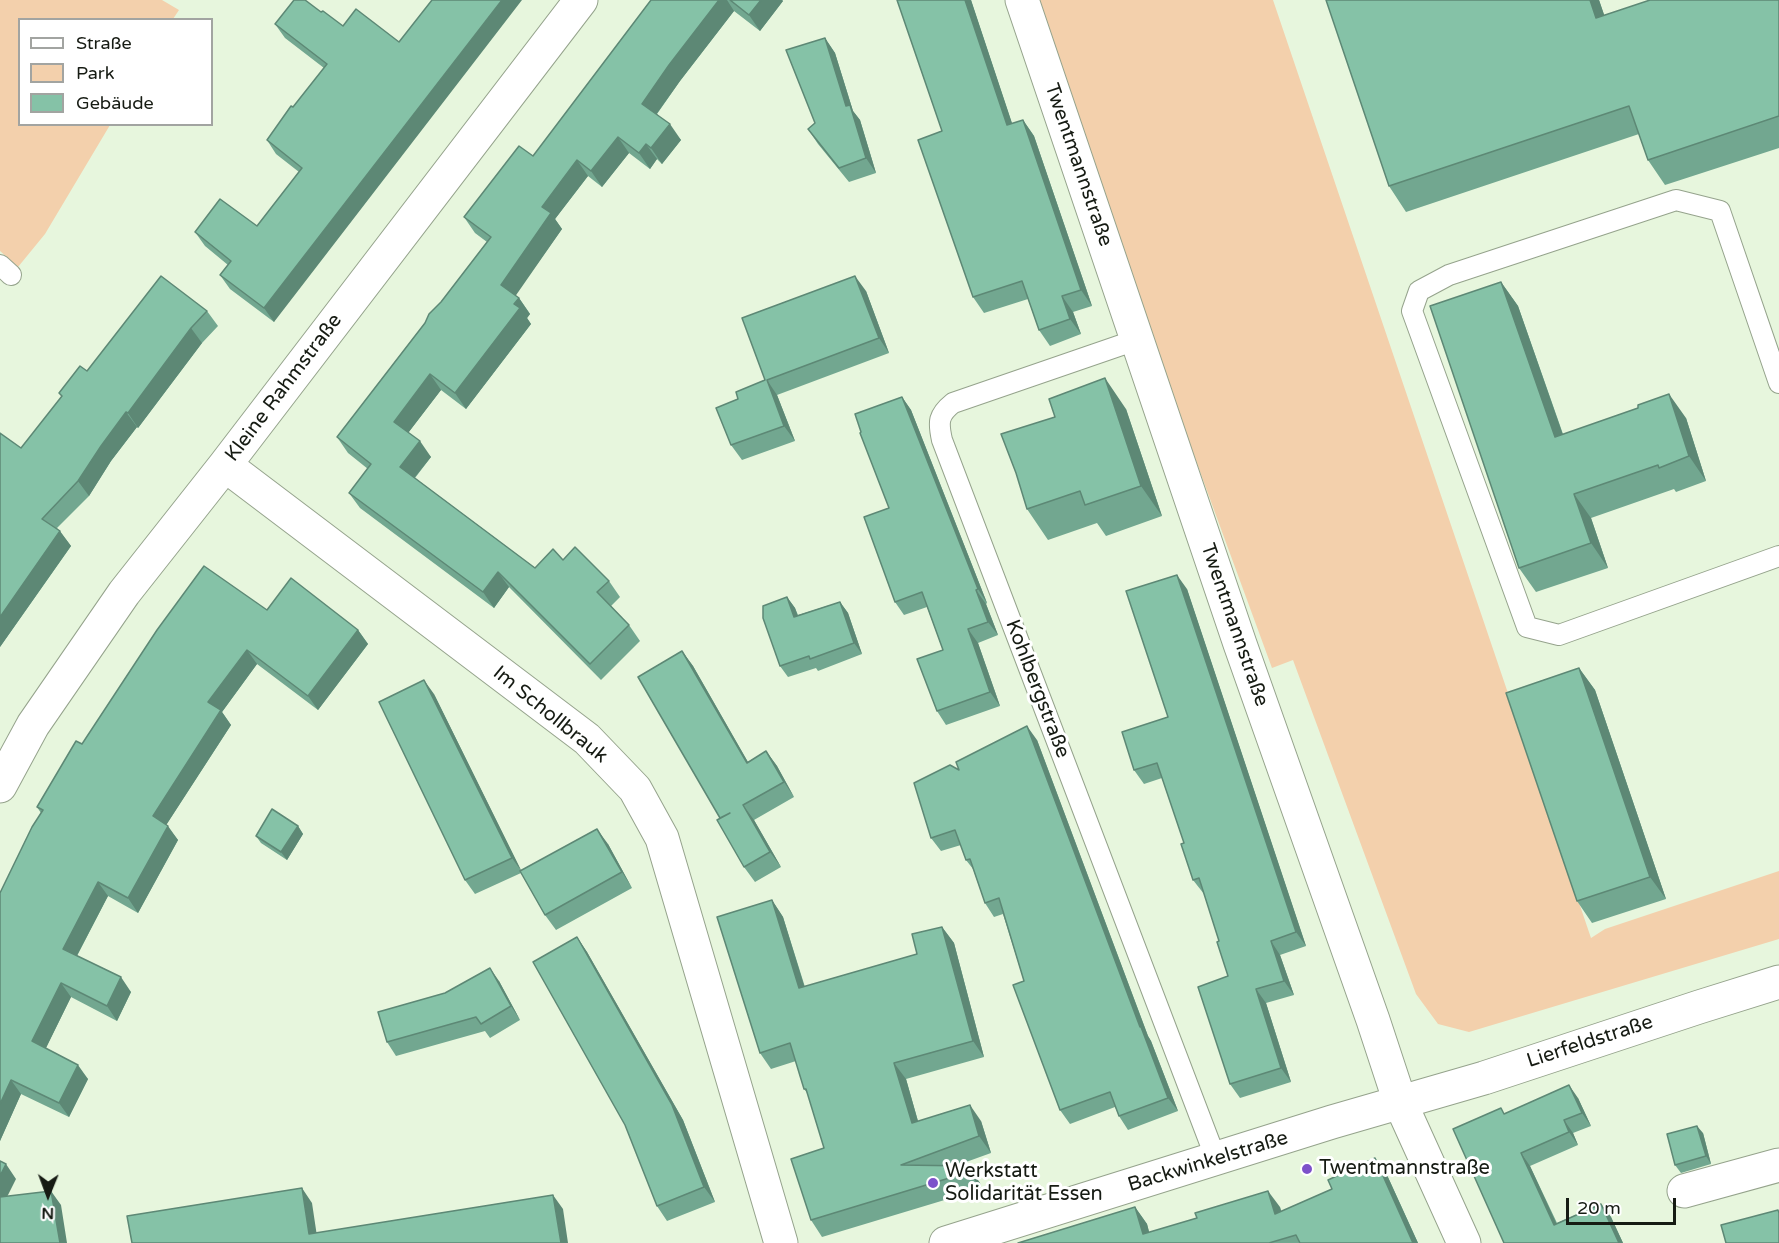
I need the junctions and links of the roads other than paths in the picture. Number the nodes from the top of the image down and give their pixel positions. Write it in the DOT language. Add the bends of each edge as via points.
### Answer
graph roads {
  1 [pos="581,0"];
  2 [pos="1022,0"];
  3 [pos="1136,340"];
  4 [pos="1779,383"];
  5 [pos="225,465"];
  6 [pos="1779,556"];
  7 [pos="0,786"];
  8 [pos="1779,982"];
  9 [pos="1400,1102"];
  10 [pos="1216,1159"];
  11 [pos="1779,1164"];
  12 [pos="1684,1191"];
  13 [pos="781,1243"];
  14 [pos="946,1243"];
  15 [pos="1464,1243"];
  1 -- 5 [label="street, Kleine Rahmstraße"];
  2 -- 3 [label="street, Twentmannstraße"];
  3 -- 9 [label="street, Twentmannstraße"];
  3 -- 10 [label="lane, Kohlbergstraße" via="953,403 943,411 939,426"];
  4 -- 6 [label="lane" via="1720,211 1676,200 1449,275 1419,291 1412,311 1527,627 1559,635"];
  5 -- 7 [label="street, Kleine Rahmstraße" via="124,593 33,725"];
  5 -- 13 [label="street, Im Schollbrauk" via="587,740 635,789 662,838"];
  8 -- 9 [label="street, Lierfeldstraße"];
  9 -- 10 [label="street, Backwinkelstraße"];
  9 -- 15 [label="street, Twentmannstraße"];
  10 -- 14 [label="street, Backwinkelstraße"];
  11 -- 12 [label="street"];
}
